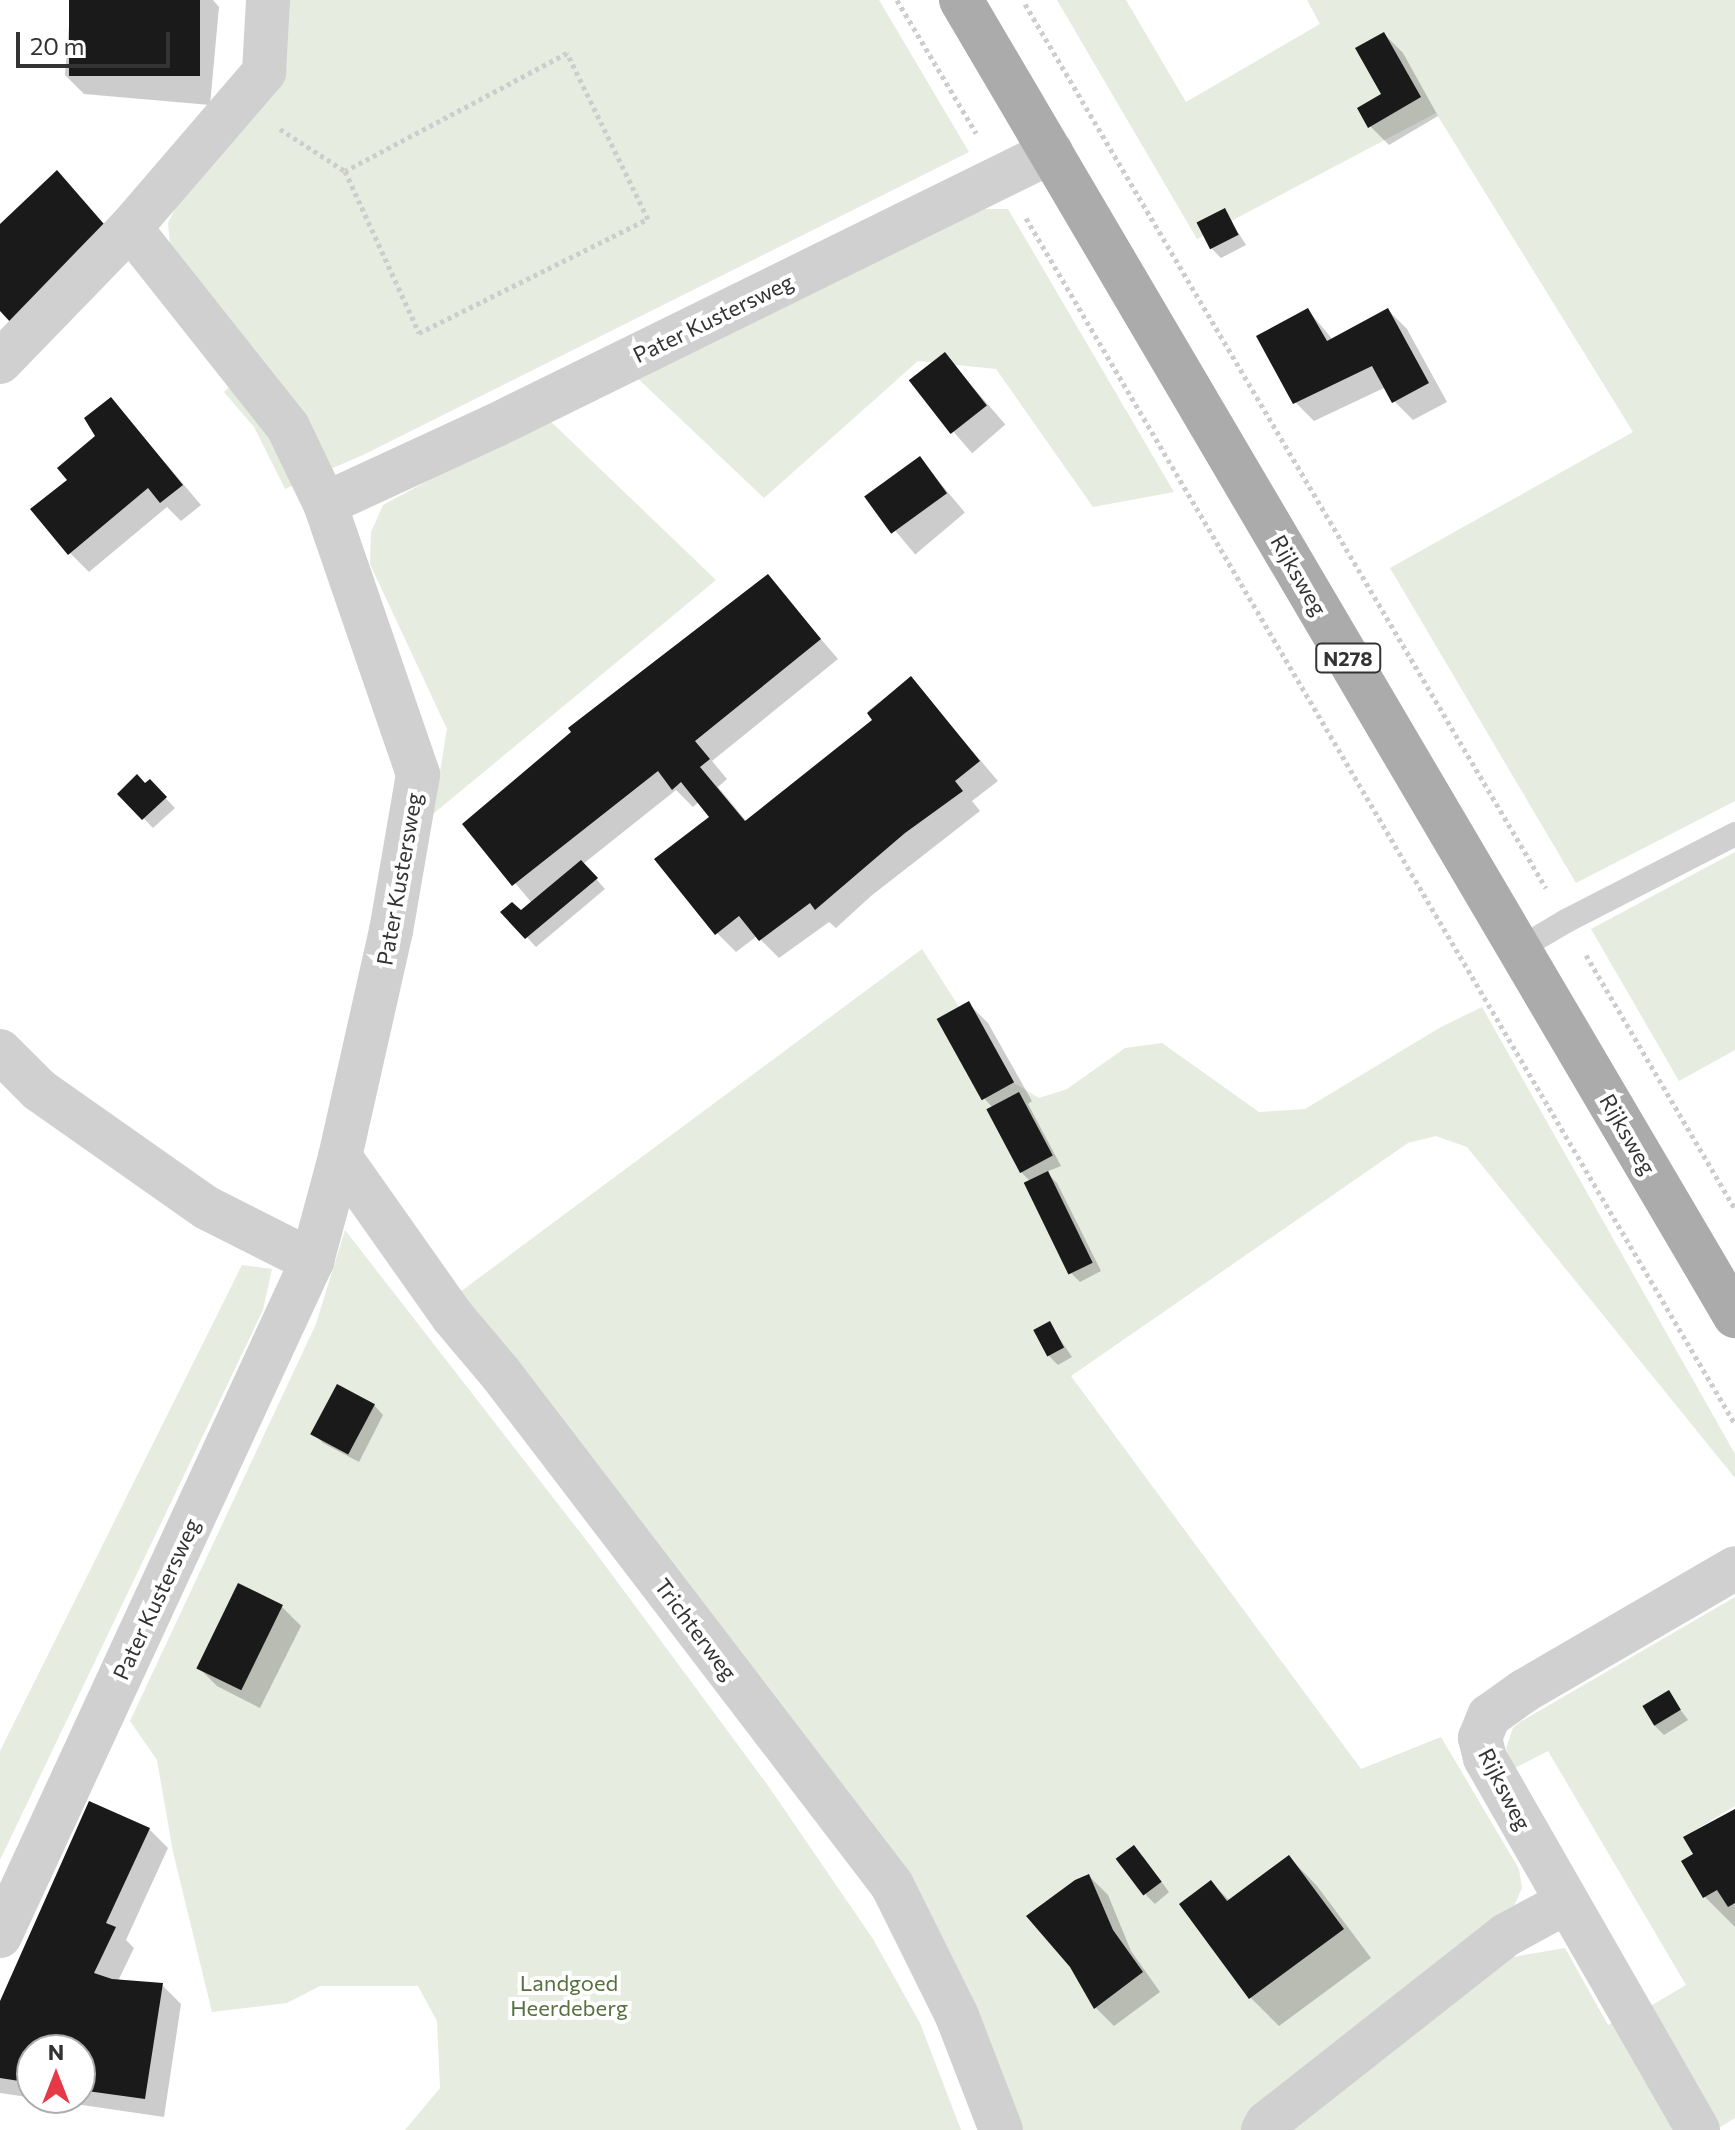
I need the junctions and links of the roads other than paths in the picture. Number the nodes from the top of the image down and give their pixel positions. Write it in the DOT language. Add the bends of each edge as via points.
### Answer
graph roads {
  1 [pos="268,0"];
  2 [pos="961,0"];
  3 [pos="1051,152"];
  4 [pos="130,228"];
  5 [pos="0,362"];
  6 [pos="325,504"];
  7 [pos="1735,834"];
  8 [pos="1519,949"];
  9 [pos="0,1051"];
  10 [pos="340,1157"];
  11 [pos="312,1261"];
  12 [pos="1735,1316"];
  13 [pos="1735,1568"];
  14 [pos="1565,1903"];
  15 [pos="0,1936"];
  16 [pos="1001,2130"];
  17 [pos="1263,2130"];
  18 [pos="1698,2130"];
  1 -- 4 [label="street" via="264,72"];
  2 -- 3 [label="main road, Rijksweg / N278"];
  3 -- 6 [label="street, Pater Kustersweg"];
  3 -- 8 [label="main road, Rijksweg / N278"];
  4 -- 5 [label="street"];
  4 -- 6 [label="street, Pater Kustersweg" via="288,427"];
  6 -- 10 [label="street, Pater Kustersweg" via="418,774 391,931"];
  7 -- 8 [label="lane"];
  8 -- 12 [label="main road, Rijksweg / N278"];
  9 -- 11 [label="street" via="39,1090 207,1208"];
  10 -- 11 [label="street, Pater Kustersweg"];
  10 -- 16 [label="street, Trichterweg" via="453,1317 892,1885 957,2016"];
  11 -- 15 [label="street, Pater Kustersweg"];
  13 -- 14 [label="street, Rijksweg" via="1524,1691 1484,1722 1480,1738 1485,1758"];
  14 -- 17 [label="street" via="1506,1935"];
  14 -- 18 [label="street, Rijksweg"];
}
